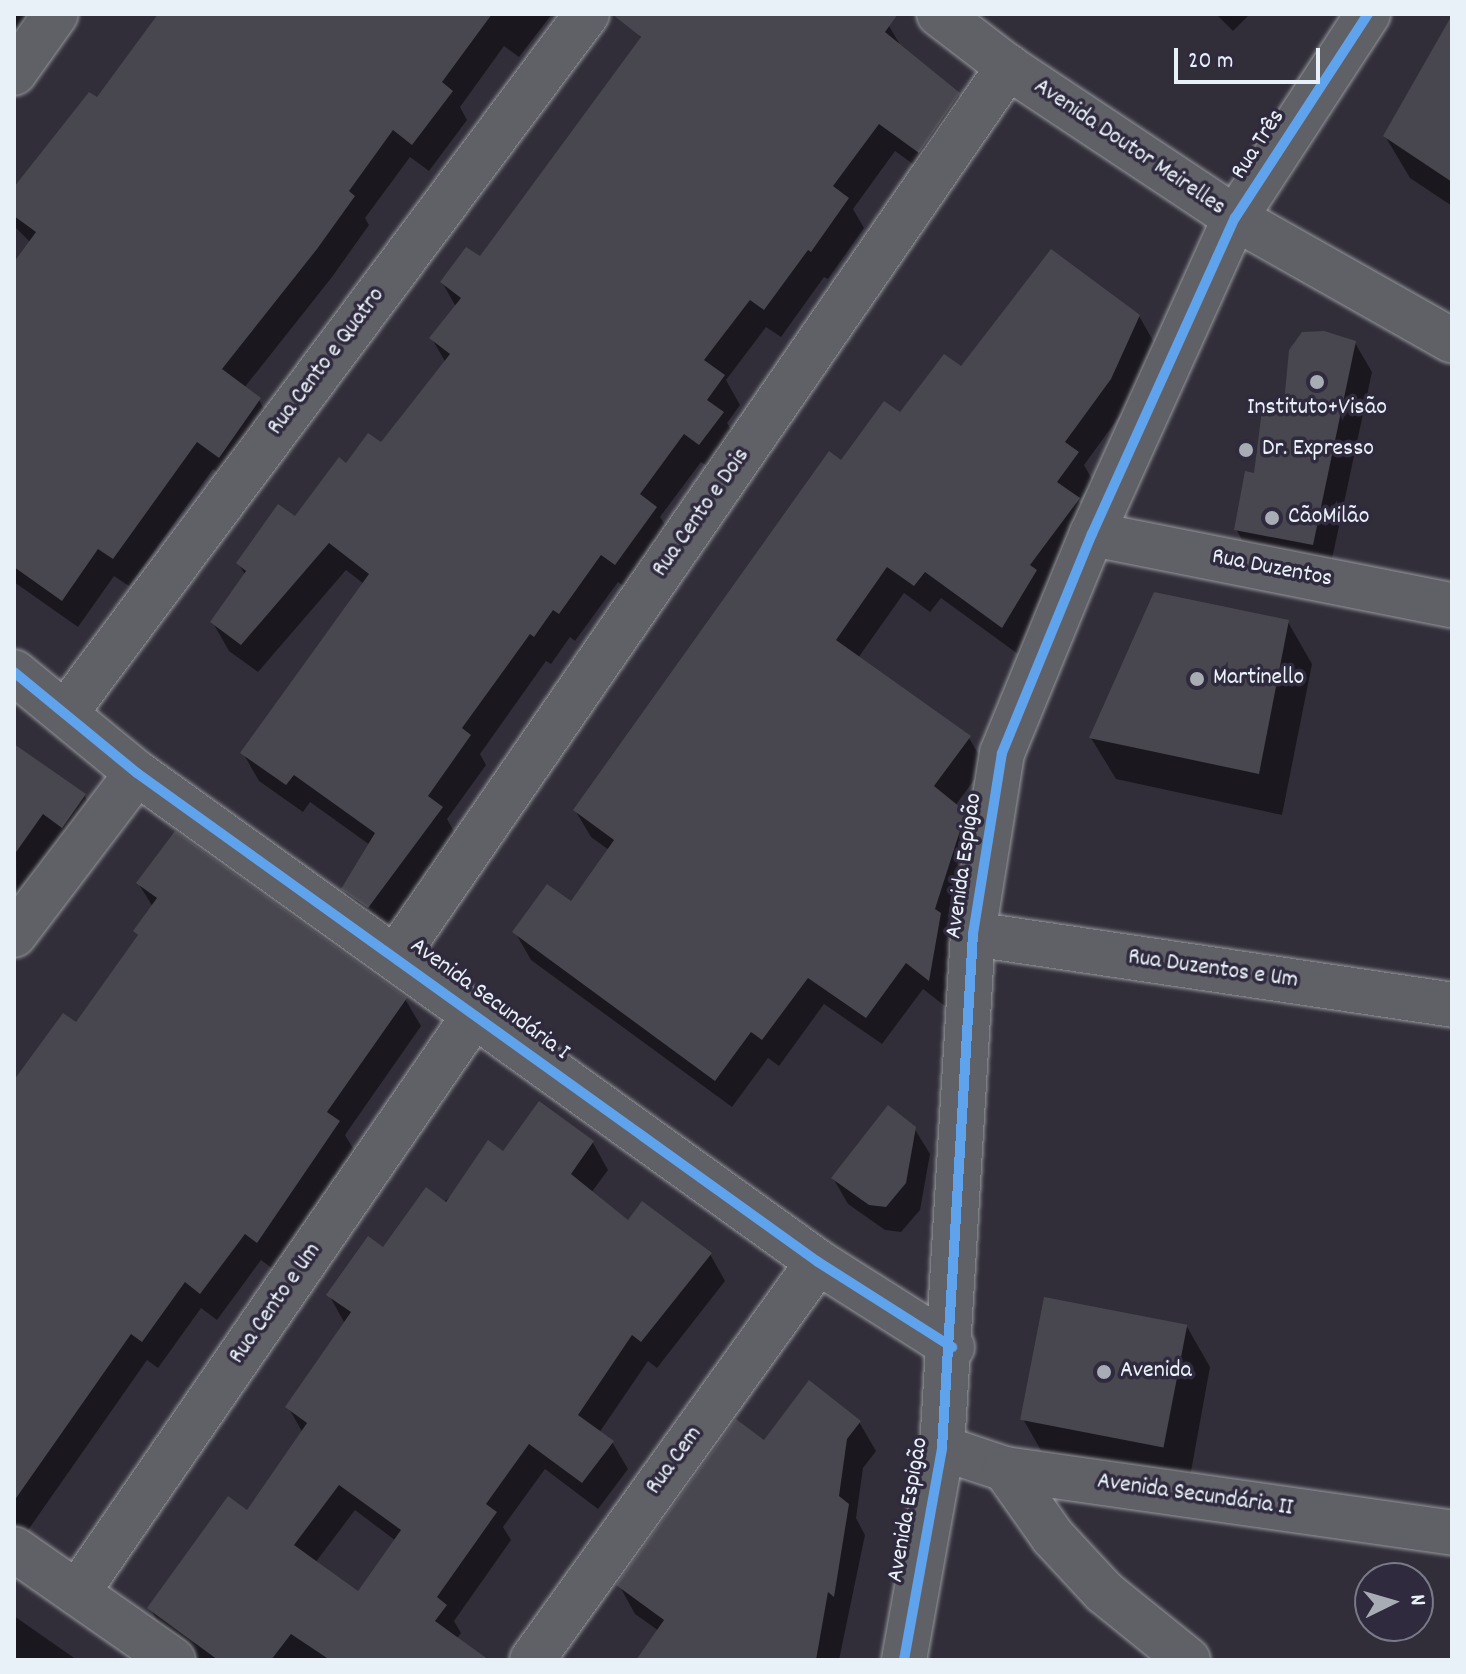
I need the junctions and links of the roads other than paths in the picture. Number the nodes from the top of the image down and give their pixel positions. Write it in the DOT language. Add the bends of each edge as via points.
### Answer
graph roads {
  1 [pos="56,14"];
  2 [pos="587,14"];
  3 [pos="939,14"];
  4 [pos="1368,14"];
  5 [pos="1008,67"];
  6 [pos="14,73"];
  7 [pos="1235,218"];
  8 [pos="1452,341"];
  9 [pos="1092,534"];
  10 [pos="1452,605"];
  11 [pos="14,672"];
  12 [pos="67,711"];
  13 [pos="137,773"];
  14 [pos="973,934"];
  15 [pos="14,935"];
  16 [pos="395,958"];
  17 [pos="1452,1005"];
  18 [pos="475,1014"];
  19 [pos="818,1262"];
  20 [pos="952,1347"];
  21 [pos="942,1448"];
  22 [pos="1005,1469"];
  23 [pos="1452,1533"];
  24 [pos="14,1549"];
  25 [pos="77,1593"];
  26 [pos="173,1660"];
  27 [pos="532,1660"];
  28 [pos="904,1660"];
  29 [pos="1188,1660"];
  1 -- 6 [label="street"];
  2 -- 12 [label="street, Rua Cento e Quatro"];
  3 -- 5 [label="street, Avenida Doutor Meirelles"];
  4 -- 7 [label="street, Rua Três"];
  5 -- 7 [label="street, Avenida Doutor Meirelles"];
  5 -- 16 [label="street, Rua Cento e Dois"];
  7 -- 8 [label="street, Avenida Doutor Meirelles"];
  7 -- 9 [label="street, Avenida Espigão"];
  9 -- 10 [label="street, Rua Duzentos"];
  9 -- 14 [label="street, Avenida Espigão" via="1002,753"];
  11 -- 12 [label="street, Avenida Secundária I"];
  12 -- 13 [label="street, Avenida Secundária I"];
  13 -- 15 [label="street"];
  13 -- 16 [label="street, Avenida Secundária I"];
  14 -- 17 [label="street, Rua Duzentos e Um"];
  14 -- 20 [label="street, Avenida Espigão"];
  16 -- 18 [label="street, Avenida Secundária I"];
  18 -- 19 [label="street, Avenida Secundária I"];
  18 -- 25 [label="street, Rua Cento e Um"];
  19 -- 20 [label="street, Avenida Secundária I"];
  19 -- 27 [label="street, Rua Cem"];
  20 -- 21 [label="street, Avenida Espigão"];
  21 -- 22 [label="street, Avenida Secundária II"];
  21 -- 28 [label="street, Avenida Espigão"];
  22 -- 23 [label="street, Avenida Secundária II"];
  22 -- 29 [label="street" via="1053,1537 1094,1581"];
  24 -- 25 [label="street"];
  25 -- 26 [label="street"];
}
